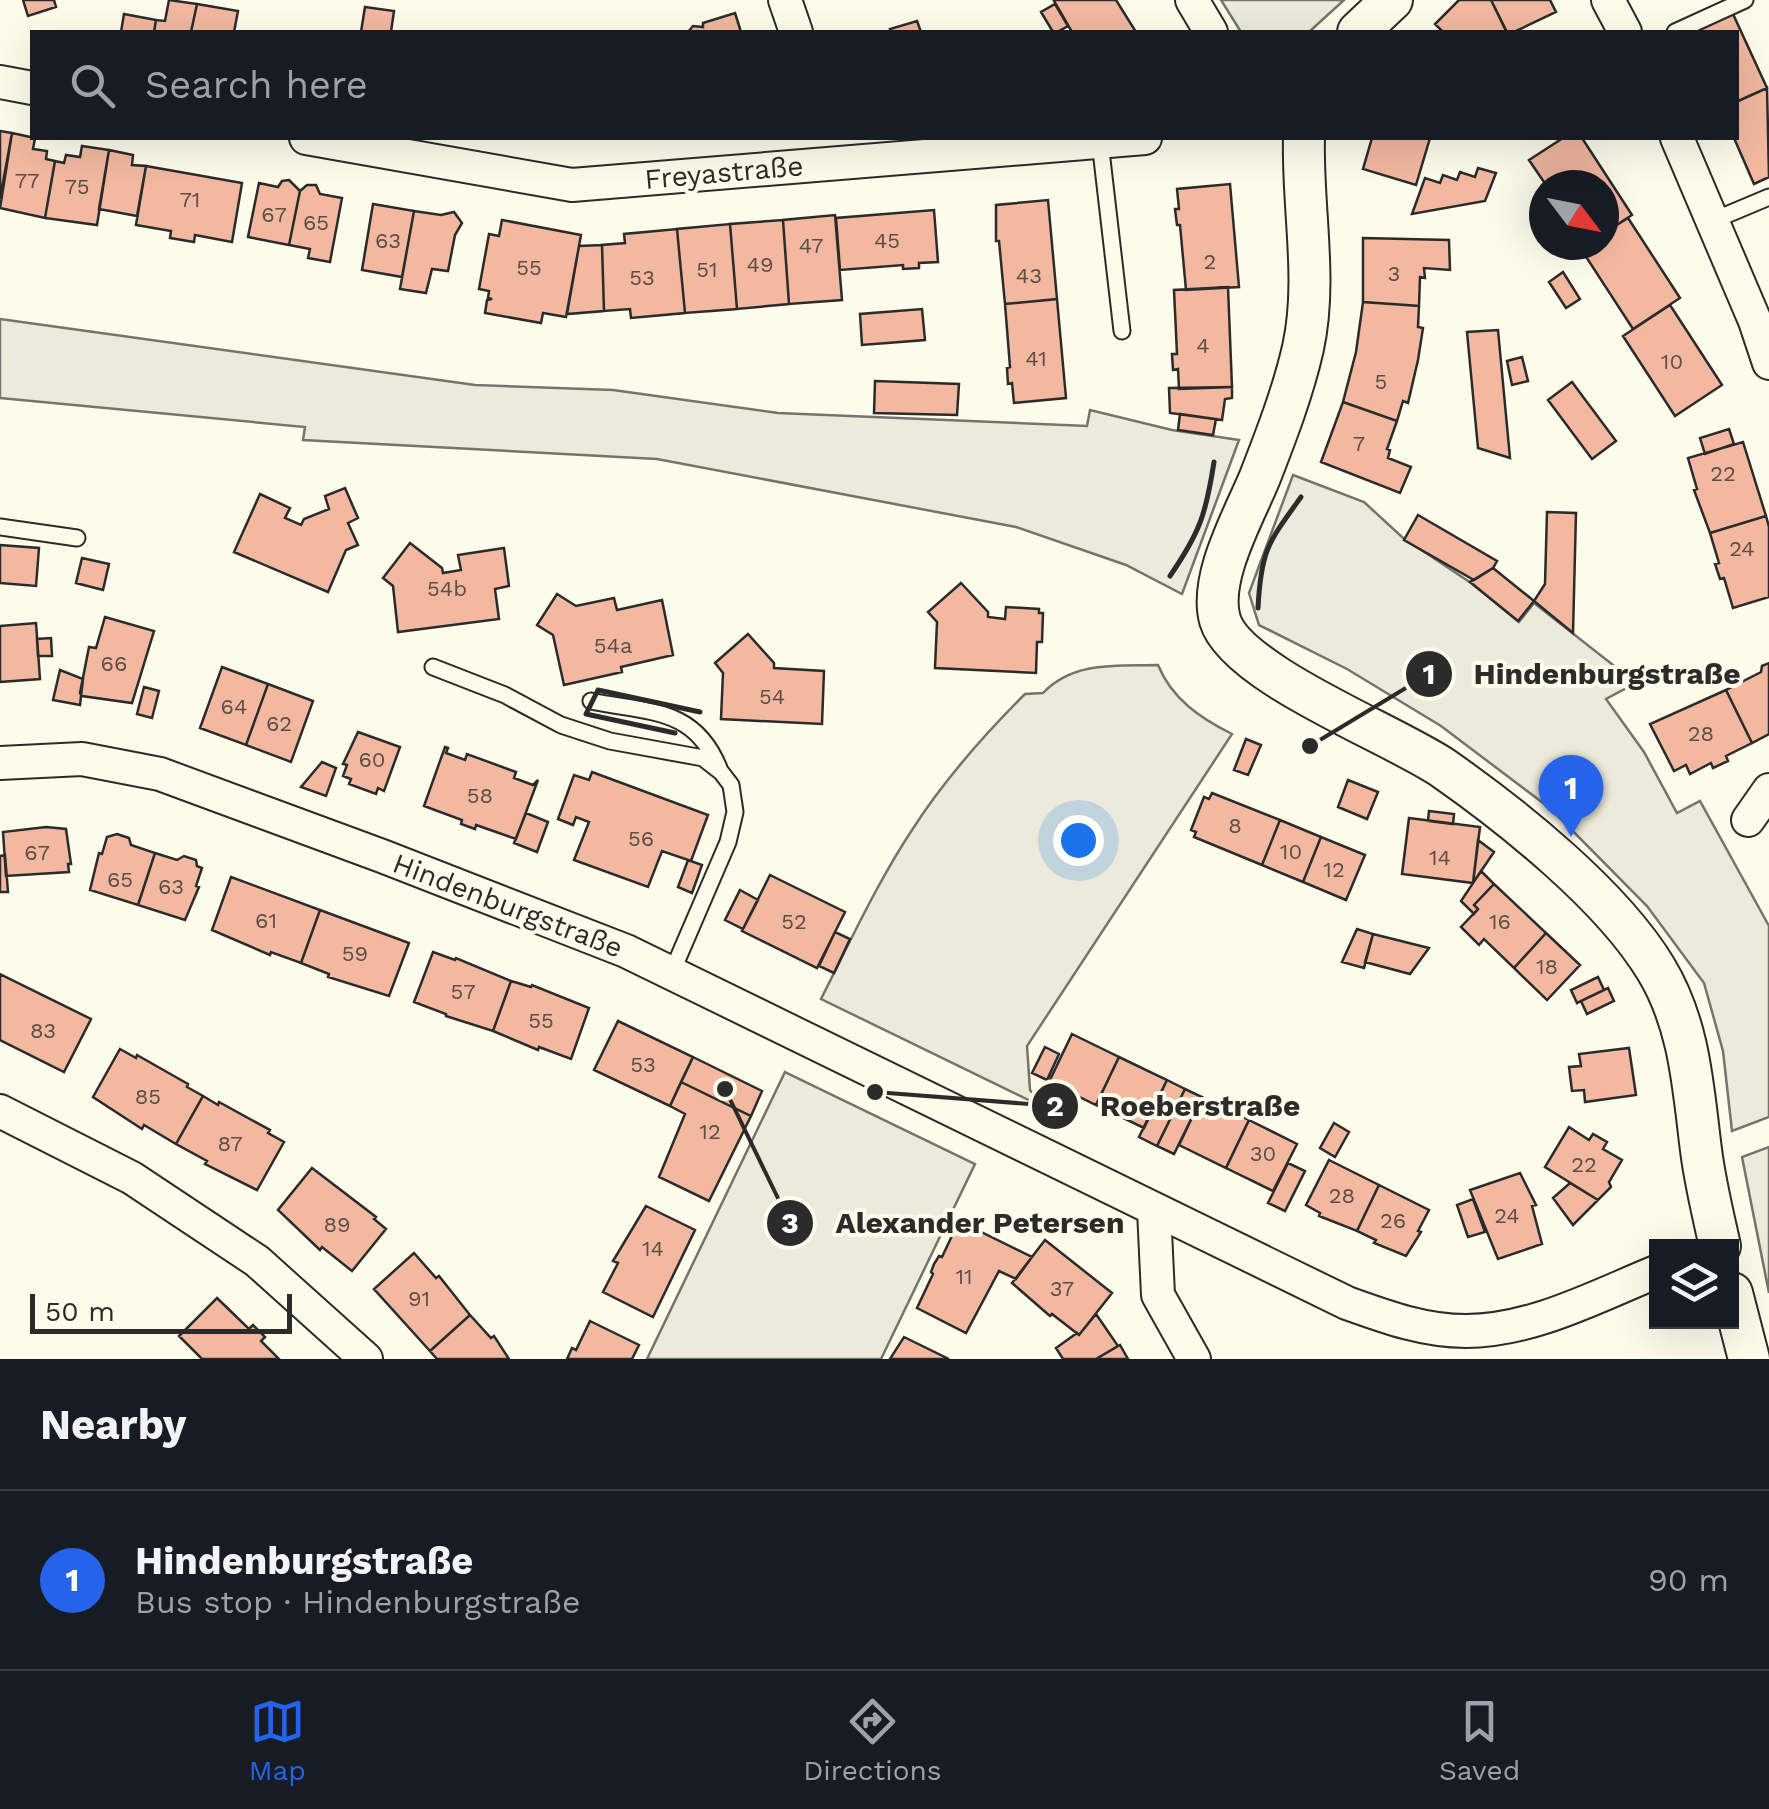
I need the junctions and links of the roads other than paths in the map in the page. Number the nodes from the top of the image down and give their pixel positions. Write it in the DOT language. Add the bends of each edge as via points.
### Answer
graph roads {
  1 [pos="785,0"];
  2 [pos="1192,0"];
  3 [pos="1392,0"];
  4 [pos="1608,0"];
  5 [pos="1745,0"];
  6 [pos="795,30"];
  7 [pos="1210,30"];
  8 [pos="1360,30"];
  9 [pos="1623,30"];
  10 [pos="1679,30"];
  11 [pos="0,82"];
  12 [pos="30,88"];
  13 [pos="317,140"];
  14 [pos="1122,140"];
  15 [pos="1304,140"];
  16 [pos="1677,140"];
  17 [pos="1100,142"];
  18 [pos="833,150"];
  19 [pos="1769,197"];
  20 [pos="1712,222"];
  21 [pos="1122,331"];
  22 [pos="1769,363"];
  23 [pos="0,527"];
  24 [pos="78,538"];
  25 [pos="434,667"];
  26 [pos="591,702"];
  27 [pos="0,763"];
  28 [pos="720,772"];
  29 [pos="1769,790"];
  30 [pos="1748,820"];
  31 [pos="672,972"];
  32 [pos="0,1112"];
  33 [pos="1154,1210"];
  34 [pos="1719,1239"];
  35 [pos="1649,1275"];
  36 [pos="1739,1322"];
  37 [pos="366,1359"];
  38 [pos="1194,1359"];
  39 [pos="1748,1359"];
  1 -- 6 [label="street"];
  2 -- 7 [label="street"];
  3 -- 8 [label="street"];
  4 -- 9 [label="street"];
  5 -- 10 [label="lane"];
  11 -- 12 [label="street"];
  13 -- 18 [label="street, Freyastraße" via="572,186"];
  14 -- 17 [label="street, Freyastraße"];
  15 -- 34 [label="street" via="1304,346 1227,555 1220,620 1233,644 1259,666 1478,794 1627,930 1678,1009"];
  16 -- 20 [label="street"];
  17 -- 18 [label="street, Freyastraße"];
  17 -- 21 [label="lane"];
  19 -- 20 [label="lane"];
  20 -- 22 [label="street"];
  23 -- 24 [label="lane"];
  25 -- 28 [label="lane" via="562,725 704,758"];
  26 -- 28 [label="lane" via="684,720 710,744"];
  27 -- 31 [label="street, Hindenburgstraße" via="82,759 160,774"];
  28 -- 31 [label="lane" via="731,786 735,812"];
  29 -- 30 [label="street"];
  31 -- 33 [label="street, Hindenburgstraße"];
  32 -- 37 [label="street" via="132,1178 257,1261"];
  33 -- 35 [label="street, Hindenburgstraße" via="1347,1303 1434,1328 1516,1325"];
  33 -- 38 [label="street" via="1158,1295"];
  36 -- 39 [label="street"];
}
